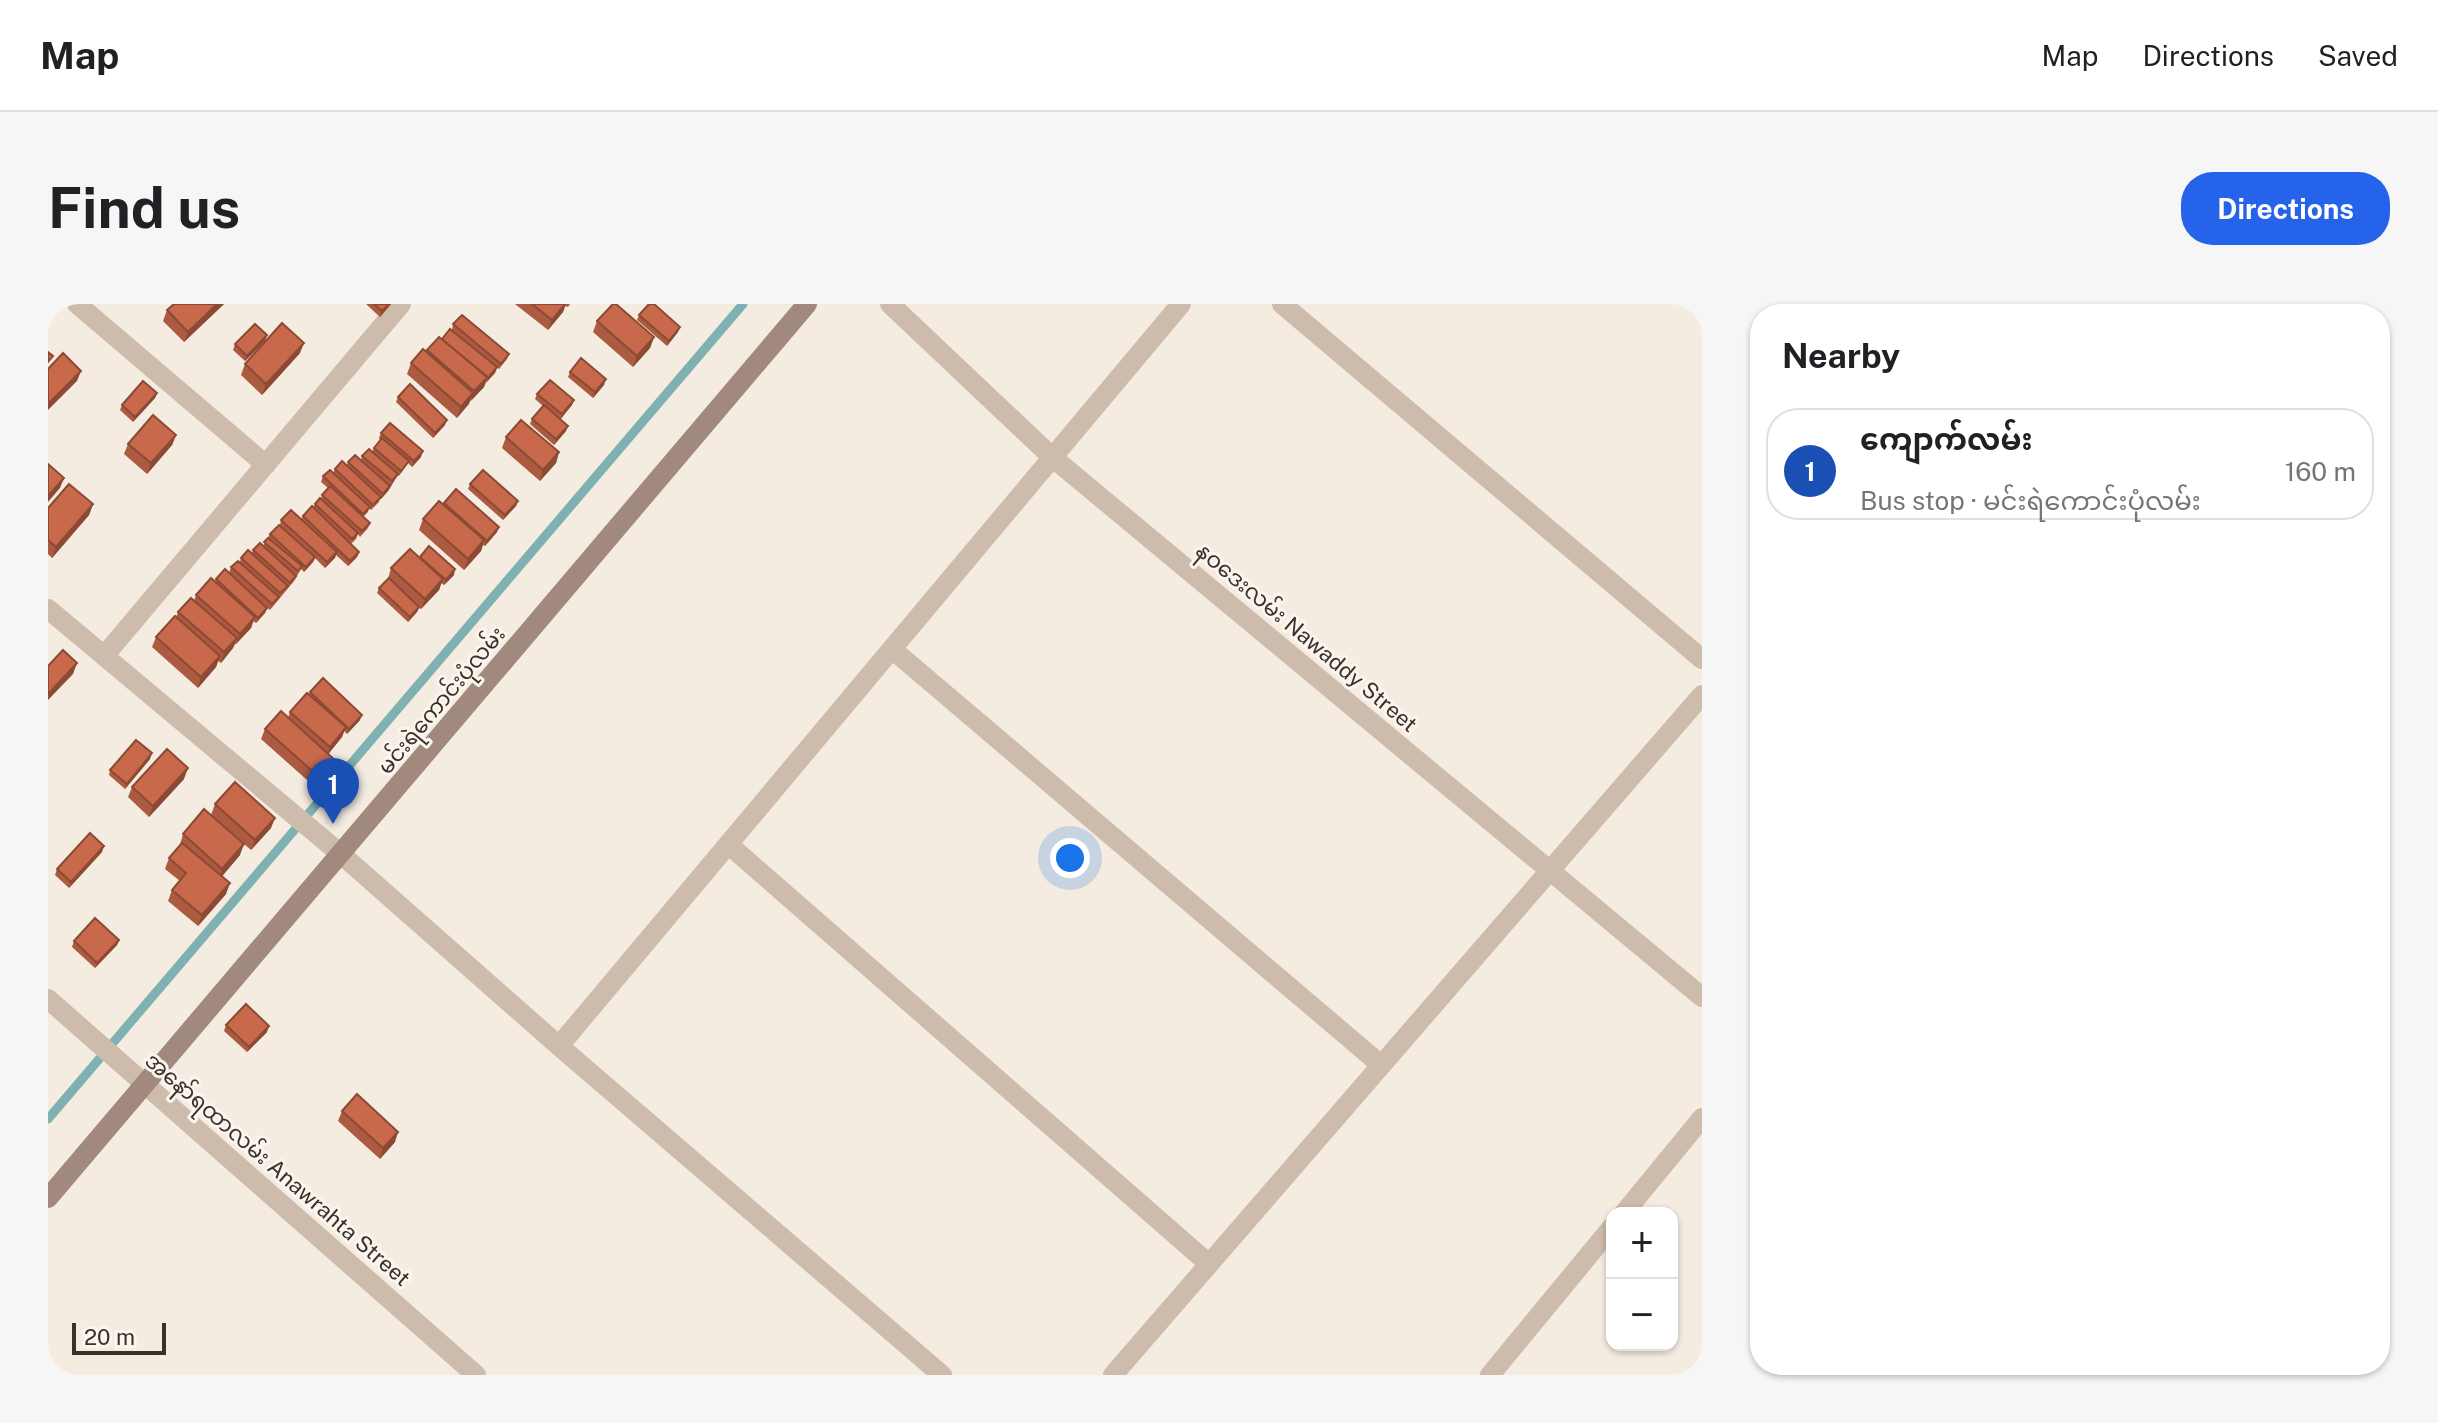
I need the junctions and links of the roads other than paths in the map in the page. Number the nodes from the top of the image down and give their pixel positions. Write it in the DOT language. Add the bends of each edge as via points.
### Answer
graph roads {
  1 [pos="77,304"];
  2 [pos="401,304"];
  3 [pos="807,304"];
  4 [pos="890,304"];
  5 [pos="1181,304"];
  6 [pos="1282,304"];
  7 [pos="1052,457"];
  8 [pos="266,465"];
  9 [pos="48,609"];
  10 [pos="892,649"];
  11 [pos="104,656"];
  12 [pos="1702,659"];
  13 [pos="1702,695"];
  14 [pos="728,844"];
  15 [pos="342,855"];
  16 [pos="1550,870"];
  17 [pos="1702,997"];
  18 [pos="48,999"];
  19 [pos="559,1046"];
  20 [pos="1381,1065"];
  21 [pos="144,1084"];
  22 [pos="1702,1118"];
  23 [pos="48,1198"];
  24 [pos="1629,1207"];
  25 [pos="1606,1234"];
  26 [pos="1209,1264"];
  27 [pos="476,1375"];
  28 [pos="942,1375"];
  29 [pos="1113,1375"];
  30 [pos="1490,1375"];
  1 -- 8 [label="street"];
  2 -- 8 [label="street"];
  3 -- 15 [label="street, မင်းရဲကောင်းပုံလမ်း"];
  4 -- 7 [label="street, နဝဒေးလမ်း Nawaddy Street"];
  5 -- 7 [label="street"];
  6 -- 12 [label="street"];
  7 -- 10 [label="street"];
  7 -- 16 [label="street, နဝဒေးလမ်း Nawaddy Street"];
  8 -- 11 [label="street"];
  9 -- 11 [label="street"];
  10 -- 14 [label="street"];
  10 -- 20 [label="street"];
  11 -- 15 [label="street"];
  13 -- 16 [label="street"];
  14 -- 19 [label="street"];
  14 -- 26 [label="street"];
  15 -- 19 [label="street"];
  15 -- 21 [label="street, မင်းရဲကောင်းပုံလမ်း"];
  16 -- 17 [label="street, နဝဒေးလမ်း Nawaddy Street"];
  16 -- 20 [label="street"];
  18 -- 21 [label="street, အနော်ရထာလမ်း Anawrahta Street"];
  19 -- 28 [label="street"];
  20 -- 26 [label="street"];
  21 -- 23 [label="street, မင်းရဲကောင်းပုံလမ်း"];
  21 -- 27 [label="street, အနော်ရထာလမ်း Anawrahta Street"];
  22 -- 24 [label="street"];
  25 -- 30 [label="street"];
  26 -- 29 [label="street"];
}
